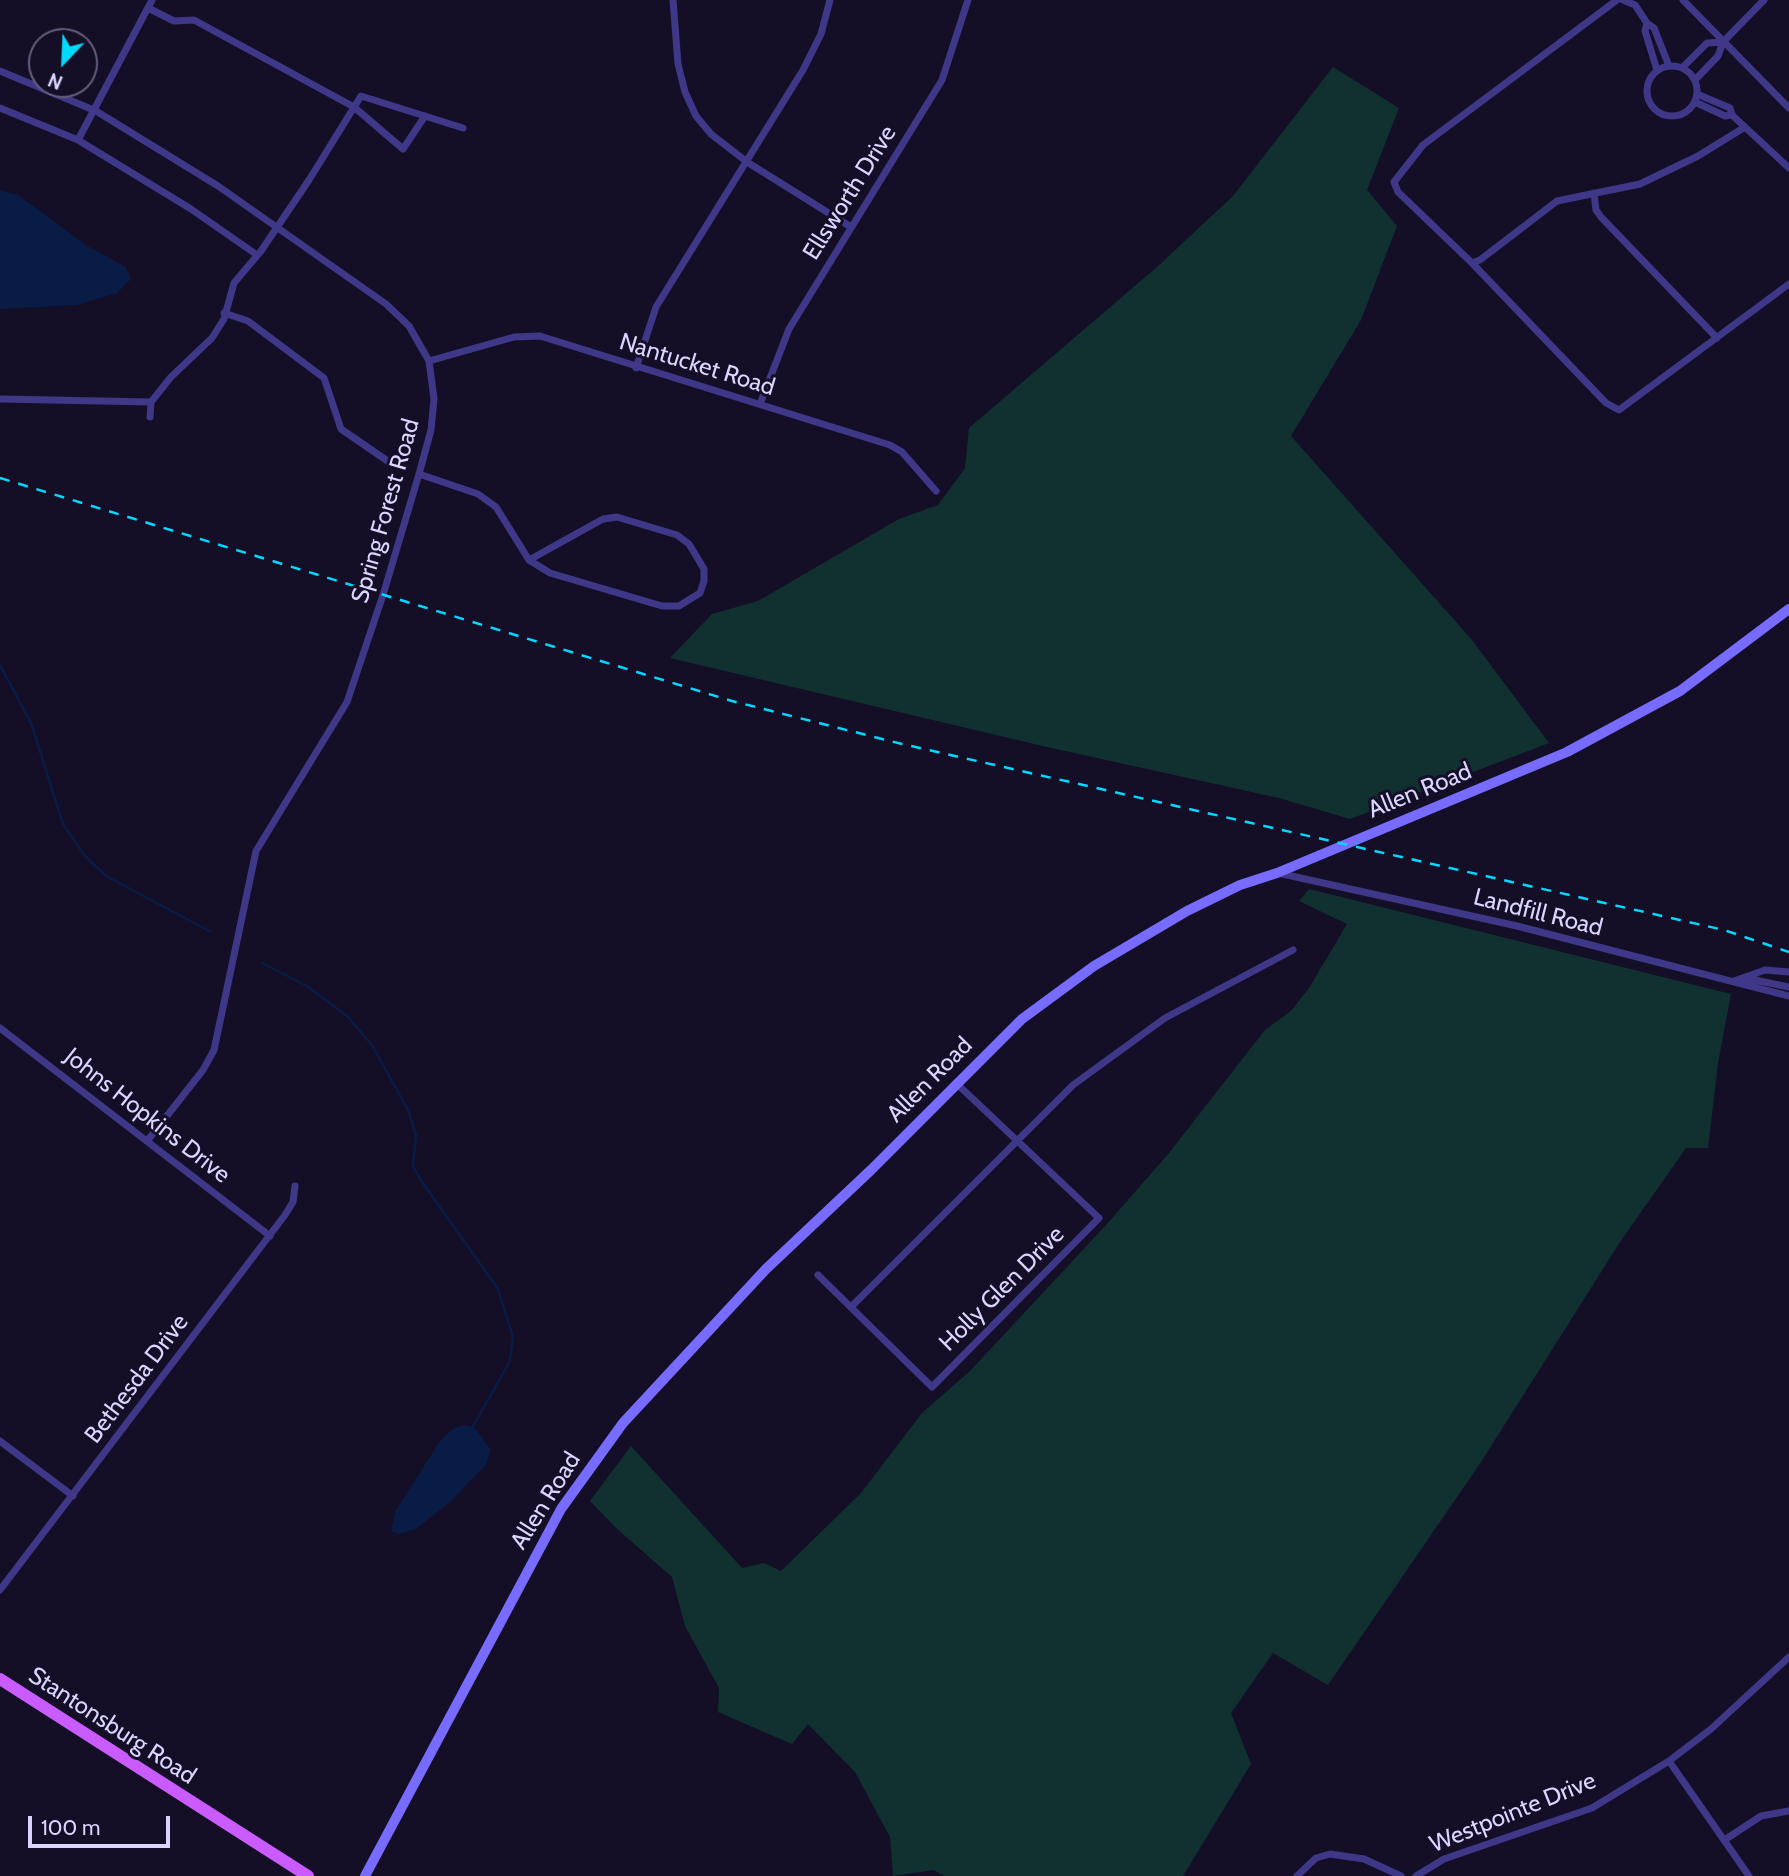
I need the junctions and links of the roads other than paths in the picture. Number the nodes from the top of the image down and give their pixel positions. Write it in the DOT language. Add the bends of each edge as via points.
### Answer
graph roads {
  1 [pos="152,0"];
  2 [pos="673,0"];
  3 [pos="830,0"];
  4 [pos="968,0"];
  5 [pos="1617,0"];
  6 [pos="1623,0"];
  7 [pos="1683,0"];
  8 [pos="1764,0"];
  9 [pos="148,8"];
  10 [pos="1647,23"];
  11 [pos="1723,42"];
  12 [pos="1669,66"];
  13 [pos="1682,68"];
  14 [pos="0,71"];
  15 [pos="1657,71"];
  16 [pos="1695,80"];
  17 [pos="1696,98"];
  18 [pos="354,107"];
  19 [pos="0,108"];
  20 [pos="1789,108"];
  21 [pos="96,111"];
  22 [pos="425,116"];
  23 [pos="1745,127"];
  24 [pos="463,128"];
  25 [pos="78,140"];
  26 [pos="747,162"];
  27 [pos="1789,168"];
  28 [pos="1594,193"];
  29 [pos="851,227"];
  30 [pos="277,228"];
  31 [pos="257,255"];
  32 [pos="1472,262"];
  33 [pos="1789,284"];
  34 [pos="224,313"];
  35 [pos="1717,338"];
  36 [pos="429,361"];
  37 [pos="636,368"];
  38 [pos="0,399"];
  39 [pos="151,402"];
  40 [pos="760,404"];
  41 [pos="150,417"];
  42 [pos="392,464"];
  43 [pos="419,474"];
  44 [pos="936,491"];
  45 [pos="529,560"];
  46 [pos="1789,609"];
  47 [pos="1277,873"];
  48 [pos="1293,950"];
  49 [pos="1789,972"];
  50 [pos="1743,978"];
  51 [pos="1733,981"];
  52 [pos="1789,992"];
  53 [pos="0,1028"];
  54 [pos="955,1083"];
  55 [pos="148,1140"];
  56 [pos="1016,1140"];
  57 [pos="295,1186"];
  58 [pos="270,1236"];
  59 [pos="818,1275"];
  60 [pos="850,1307"];
  61 [pos="0,1441"];
  62 [pos="73,1496"];
  63 [pos="0,1590"];
  64 [pos="1789,1657"];
  65 [pos="0,1679"];
  66 [pos="1669,1761"];
  67 [pos="1789,1811"];
  68 [pos="1726,1839"];
  69 [pos="308,1876"];
  70 [pos="365,1876"];
  71 [pos="1297,1876"];
  72 [pos="1401,1876"];
  73 [pos="1416,1876"];
  74 [pos="1749,1876"];
  1 -- 9 [label="street"];
  2 -- 26 [label="street" via="685,92 710,134"];
  3 -- 26 [label="street" via="821,34 803,70"];
  4 -- 29 [label="street, Ellsworth Drive" via="942,80"];
  5 -- 32 [label="street" via="1423,145 1394,181 1398,192"];
  6 -- 10 [label="street" via="1636,5"];
  7 -- 11 [label="street"];
  8 -- 11 [label="street"];
  9 -- 18 [label="street" via="174,21 194,20"];
  9 -- 21 [label="street"];
  10 -- 12 [label="street" via="1654,28"];
  10 -- 15 [label="street"];
  11 -- 13 [label="street" via="1707,43"];
  11 -- 16 [label="street" via="1718,56"];
  11 -- 20 [label="street"];
  12 -- 13 [label="street"];
  12 -- 15 [label="street"];
  13 -- 16 [label="street"];
  14 -- 21 [label="street, Spring Forest Road"];
  15 -- 17 [label="street" via="1647,90 1656,110 1677,116"];
  16 -- 17 [label="street"];
  17 -- 23 [label="street" via="1725,116 1732,115"];
  18 -- 22 [label="street" via="361,96"];
  18 -- 22 [label="street" via="403,149"];
  18 -- 30 [label="street"];
  19 -- 25 [label="street"];
  21 -- 25 [label="street"];
  21 -- 30 [label="street, Spring Forest Road"];
  22 -- 24 [label="street"];
  23 -- 27 [label="street"];
  23 -- 28 [label="street" via="1640,184"];
  25 -- 31 [label="street"];
  26 -- 29 [label="street"];
  26 -- 37 [label="street" via="656,307"];
  28 -- 32 [label="street" via="1557,201"];
  28 -- 35 [label="street" via="1601,216"];
  29 -- 40 [label="street, Ellsworth Drive" via="789,329"];
  30 -- 31 [label="street"];
  30 -- 36 [label="street, Spring Forest Road" via="386,304 409,326"];
  31 -- 34 [label="street" via="234,283"];
  32 -- 35 [label="street" via="1612,408 1626,407"];
  33 -- 35 [label="street"];
  34 -- 39 [label="street" via="212,338"];
  34 -- 42 [label="street" via="248,321 324,378 341,429"];
  36 -- 37 [label="street, Nantucket Road" via="514,337 540,336"];
  36 -- 43 [label="street, Spring Forest Road" via="434,399"];
  37 -- 40 [label="street, Nantucket Road"];
  38 -- 39 [label="street"];
  39 -- 41 [label="street"];
  40 -- 44 [label="street, Nantucket Road" via="890,445 902,452"];
  43 -- 45 [label="street" via="478,494 496,507"];
  43 -- 55 [label="street, Spring Forest Road" via="347,702 256,851 214,1050"];
  45 -- 45 [label="street" via="550,573 662,606 679,606 700,593 704,581 704,569 689,544 677,535 617,517 603,519"];
  46 -- 47 [label="main road, Allen Road" via="1680,691 1567,752"];
  47 -- 51 [label="street, Landfill Road" via="1517,926"];
  47 -- 54 [label="main road, Allen Road" via="1187,911 1094,966 1022,1019"];
  48 -- 56 [label="street" via="1165,1018 1073,1085"];
  49 -- 50 [label="street" via="1765,970"];
  50 -- 51 [label="street"];
  50 -- 52 [label="street"];
  51 -- 52 [label="street, Landfill Road"];
  53 -- 55 [label="street, Johns Hopkins Drive"];
  54 -- 56 [label="street, Holly Glen Drive"];
  54 -- 70 [label="main road, Allen Road" via="766,1269 623,1423 561,1509"];
  55 -- 58 [label="street, Johns Hopkins Drive"];
  56 -- 60 [label="street"];
  56 -- 60 [label="street, Holly Glen Drive" via="1100,1218 932,1387"];
  57 -- 58 [label="street, Bethesda Drive" via="293,1202"];
  58 -- 62 [label="street, Bethesda Drive"];
  59 -- 60 [label="street, Holly Glen Drive"];
  61 -- 62 [label="street"];
  62 -- 63 [label="street, Bethesda Drive"];
  64 -- 66 [label="street, Westpointe Drive" via="1711,1730"];
  65 -- 69 [label="main road, Stantonsburg Road"];
  66 -- 68 [label="street"];
  66 -- 73 [label="street, Westpointe Drive" via="1592,1808 1444,1859"];
  67 -- 68 [label="street" via="1761,1816"];
  68 -- 74 [label="street"];
  71 -- 72 [label="street" via="1316,1858 1337,1854 1364,1859"];
}
